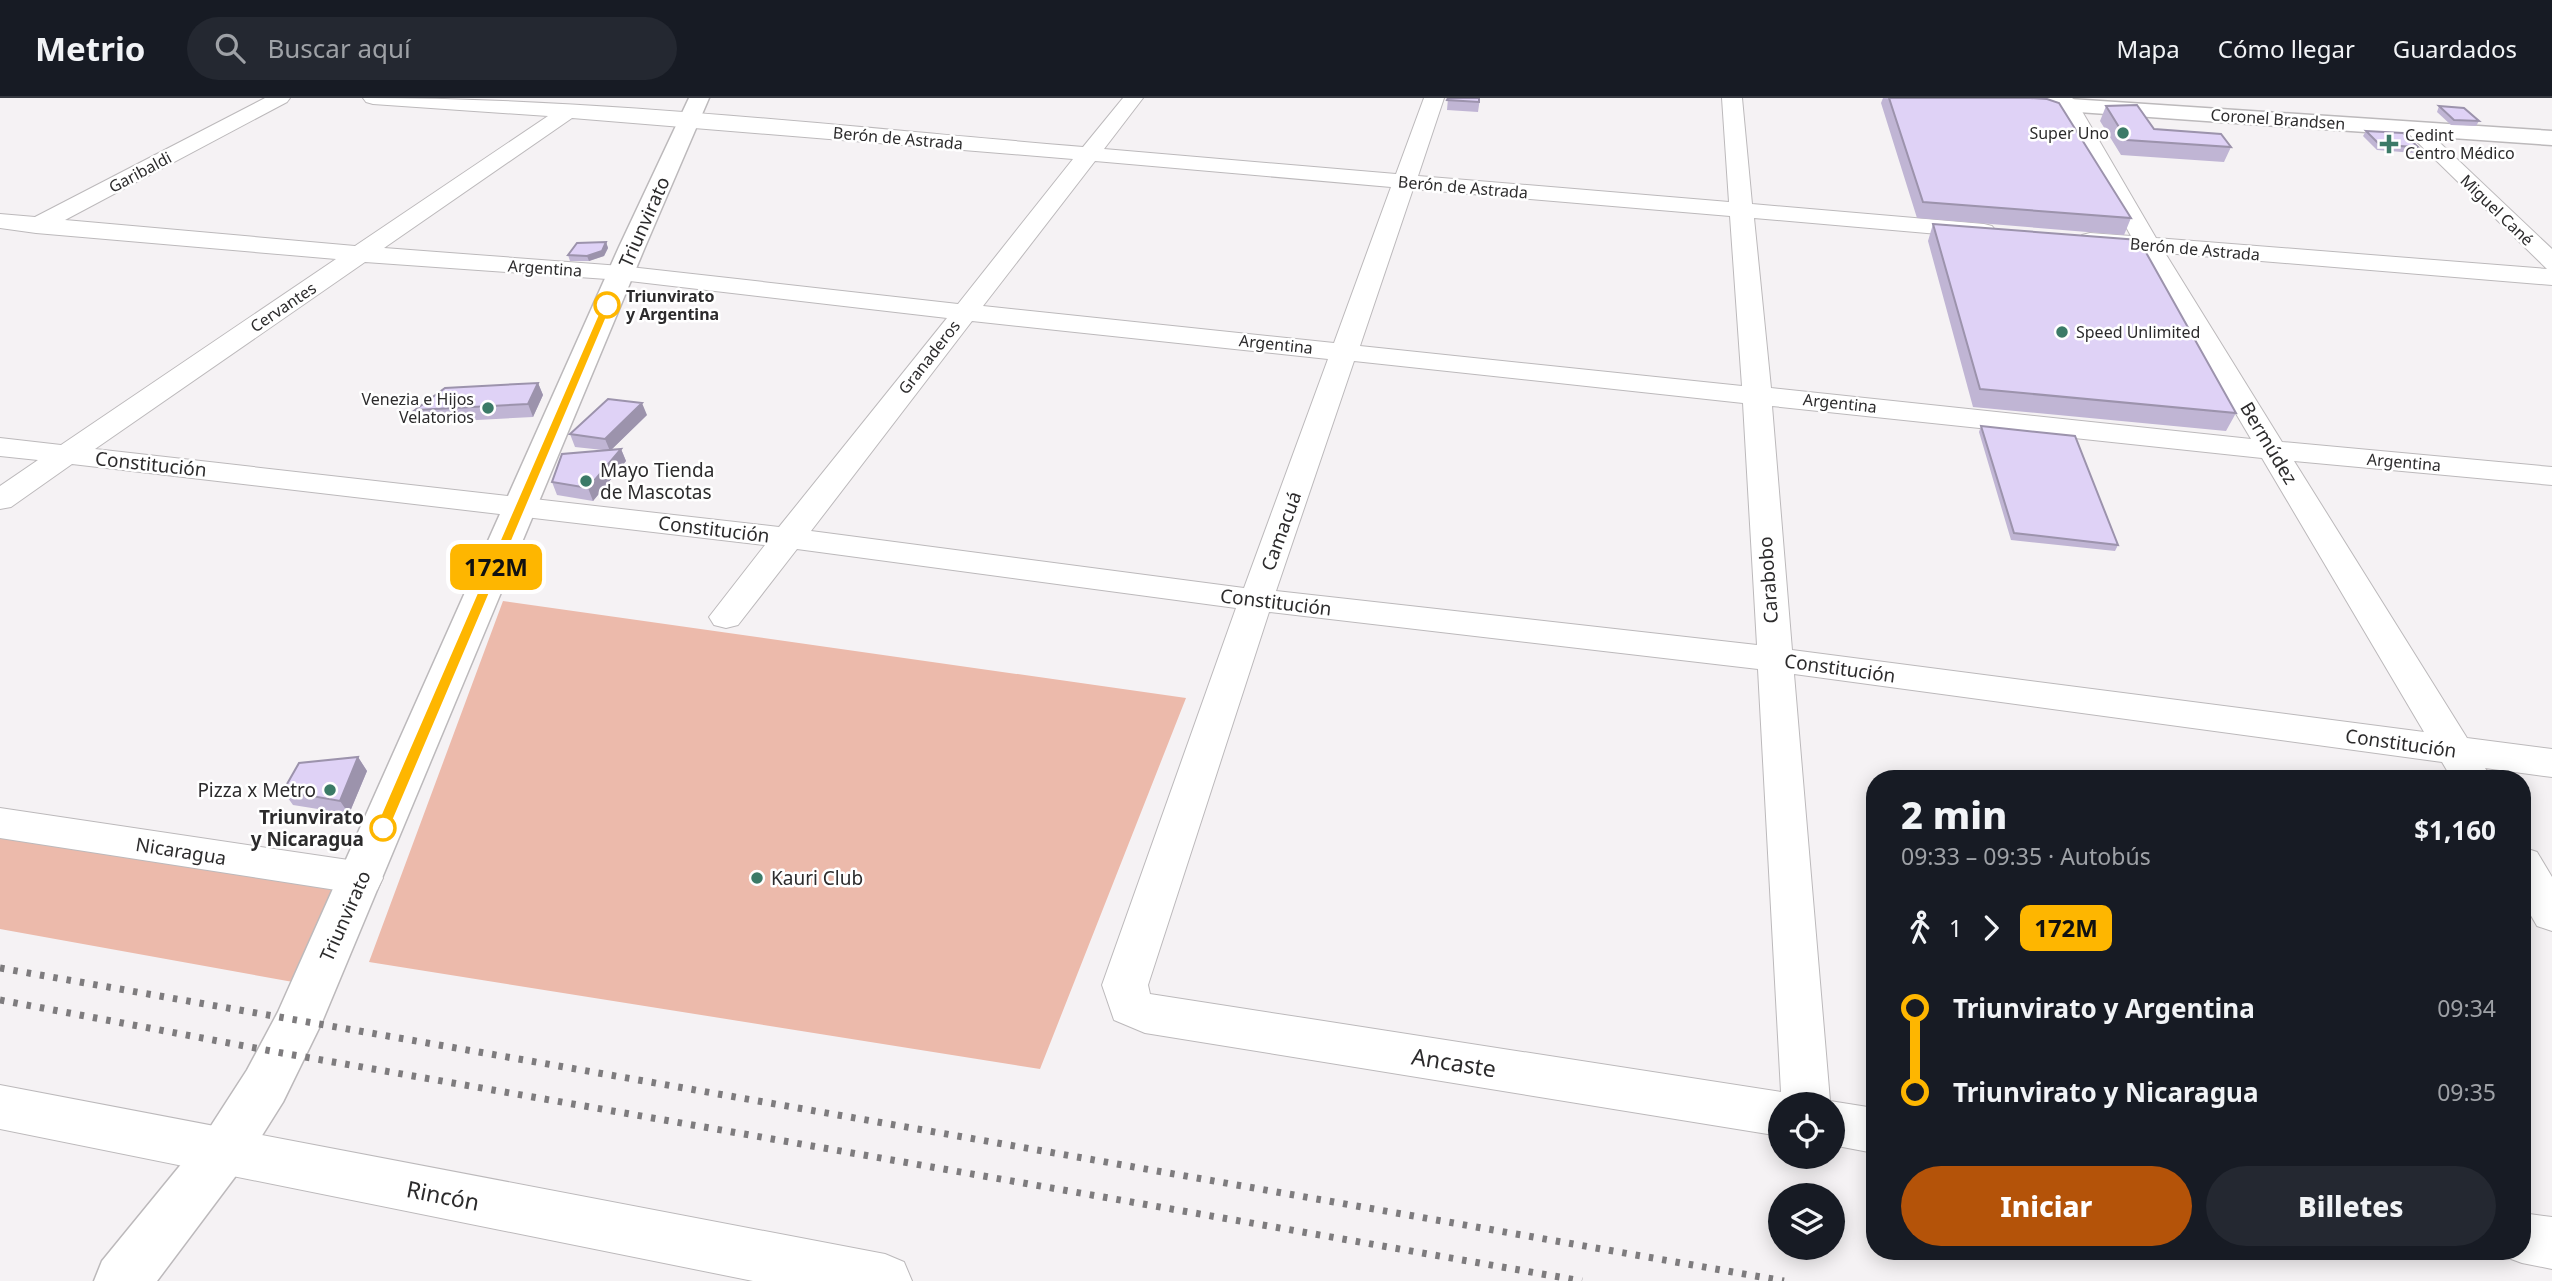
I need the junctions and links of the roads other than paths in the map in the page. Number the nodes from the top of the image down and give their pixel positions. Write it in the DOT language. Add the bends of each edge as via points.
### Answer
graph roads {
  1 [pos="280,98"];
  2 [pos="373,98"];
  3 [pos="1133,98"];
  4 [pos="1434,98"];
  5 [pos="1732,98"];
  6 [pos="1962,98"];
  7 [pos="2063,102"];
  8 [pos="694,109"];
  9 [pos="566,113"];
  10 [pos="2413,128"];
  11 [pos="2552,138"];
  12 [pos="1089,154"];
  13 [pos="1404,182"];
  14 [pos="1743,211"];
  15 [pos="40,225"];
  16 [pos="5,231"];
  17 [pos="1999,232"];
  18 [pos="2067,238"];
  19 [pos="2148,245"];
  20 [pos="361,254"];
  21 [pos="2552,263"];
  22 [pos="621,273"];
  23 [pos="2552,277"];
  24 [pos="963,313"];
  25 [pos="1345,351"];
  26 [pos="1757,394"];
  27 [pos="0,447"];
  28 [pos="2274,450"];
  29 [pos="67,455"];
  30 [pos="2552,476"];
  31 [pos="0,500"];
  32 [pos="522,506"];
  33 [pos="790,538"];
  34 [pos="1256,600"];
  35 [pos="726,618"];
  36 [pos="1773,659"];
  37 [pos="2552,763"];
  38 [pos="2464,765"];
  39 [pos="0,823"];
  40 [pos="362,878"];
  41 [pos="2531,878"];
  42 [pos="2552,914"];
  43 [pos="1130,1006"];
  44 [pos="1805,1092"];
  45 [pos="0,1107"];
  46 [pos="1768,1112"];
  47 [pos="1845,1125"];
  48 [pos="1866,1129"];
  49 [pos="223,1152"];
  50 [pos="2531,1240"];
  51 [pos="2552,1243"];
  52 [pos="122,1281"];
  53 [pos="886,1281"];
  1 -- 15 [label="street, Garibaldi"];
  2 -- 9 [label="street, Berón de Astrada"];
  3 -- 12 [label="street, Granaderos"];
  4 -- 13 [label="street, Camacuá"];
  5 -- 14 [label="street, Carabobo"];
  6 -- 7 [label="street, Coronel Brandsen"];
  7 -- 10 [label="street, Coronel Brandsen"];
  7 -- 19 [label="street, Bermúdez"];
  8 -- 9 [label="street, Berón de Astrada"];
  8 -- 12 [label="street, Berón de Astrada"];
  8 -- 22 [label="street, Triunvirato"];
  9 -- 20 [label="street, Cervantes"];
  10 -- 11 [label="street, Coronel Brandsen"];
  10 -- 21 [label="street, Miguel Cané"];
  12 -- 13 [label="street, Berón de Astrada"];
  12 -- 24 [label="street, Granaderos"];
  13 -- 14 [label="street, Berón de Astrada"];
  13 -- 25 [label="street, Camacuá"];
  14 -- 17 [label="street, Berón de Astrada"];
  14 -- 26 [label="street, Carabobo"];
  15 -- 16 [label="street, Argentina"];
  15 -- 20 [label="street, Argentina"];
  18 -- 19 [label="street, Berón de Astrada"];
  19 -- 23 [label="street, Berón de Astrada"];
  19 -- 28 [label="street, Bermúdez"];
  20 -- 22 [label="street, Argentina"];
  20 -- 29 [label="street, Cervantes"];
  22 -- 24 [label="street, Argentina"];
  22 -- 32 [label="street, Triunvirato"];
  24 -- 25 [label="street, Argentina"];
  24 -- 33 [label="street, Granaderos"];
  25 -- 26 [label="street, Argentina"];
  25 -- 34 [label="street, Camacuá"];
  26 -- 28 [label="street, Argentina"];
  26 -- 36 [label="street, Carabobo"];
  27 -- 29 [label="street, Constitución"];
  28 -- 30 [label="street, Argentina"];
  28 -- 38 [label="street, Bermúdez"];
  29 -- 31 [label="street, Cervantes"];
  29 -- 32 [label="street, Constitución"];
  32 -- 33 [label="street, Constitución"];
  32 -- 40 [label="street, Triunvirato"];
  33 -- 34 [label="street, Constitución"];
  33 -- 35 [label="street, Granaderos"];
  34 -- 36 [label="street, Constitución"];
  34 -- 43 [label="street, Camacuá" via="1125,985"];
  36 -- 38 [label="street, Constitución"];
  36 -- 44 [label="street, Carabobo"];
  37 -- 38 [label="street, Constitución"];
  39 -- 40 [label="street, Nicaragua"];
  40 -- 49 [label="street, Triunvirato" via="282,1053"];
  41 -- 42 [label="street"];
  43 -- 46 [label="street, Ancaste" via="1145,1013"];
  45 -- 49 [label="street, Rincón"];
  47 -- 48 [label="street"];
  49 -- 52 [label="street, Triunvirato"];
  49 -- 53 [label="street, Rincón"];
  50 -- 51 [label="street"];
}
